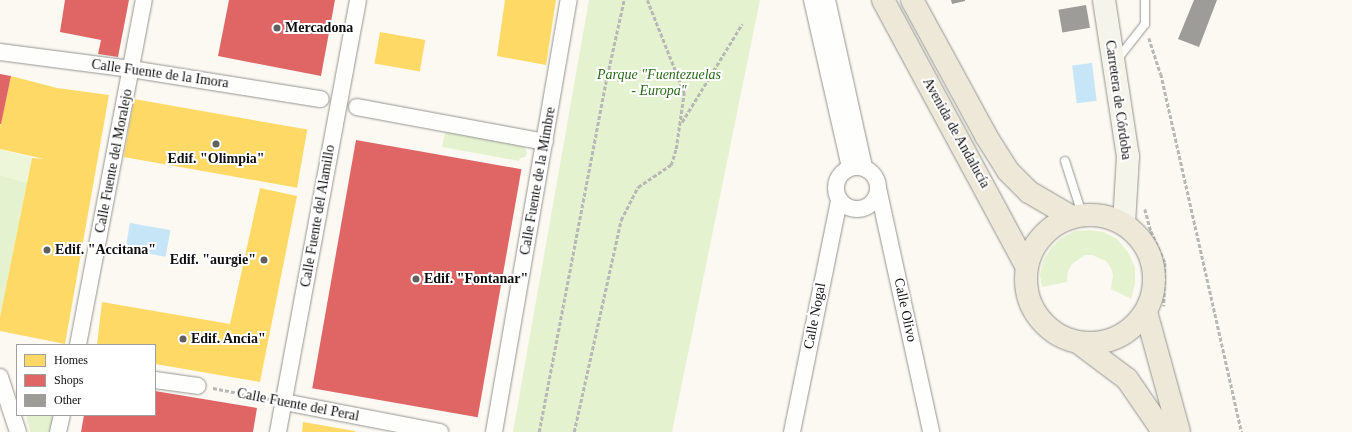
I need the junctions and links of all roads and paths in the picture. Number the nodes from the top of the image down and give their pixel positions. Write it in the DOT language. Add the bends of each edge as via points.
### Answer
graph roads {
  1 [pos="144,0"];
  2 [pos="358,0"];
  3 [pos="569,0"];
  4 [pos="624,0"];
  5 [pos="647,0"];
  6 [pos="812,0"];
  7 [pos="827,0"];
  8 [pos="883,0"];
  9 [pos="912,0"];
  10 [pos="1104,0"];
  11 [pos="1145,0"];
  12 [pos="742,24"];
  13 [pos="1145,24"];
  14 [pos="0,52"];
  15 [pos="1114,65"];
  16 [pos="131,70"];
  17 [pos="321,98"];
  18 [pos="357,107"];
  19 [pos="680,124"];
  20 [pos="545,142"];
  21 [pos="1065,161"];
  22 [pos="857,167"];
  23 [pos="878,188"];
  24 [pos="839,200"];
  25 [pos="1144,203"];
  26 [pos="1077,215"];
  27 [pos="1124,224"];
  28 [pos="1026,266"];
  29 [pos="1155,311"];
  30 [pos="1079,343"];
  31 [pos="78,344"];
  32 [pos="156,380"];
  33 [pos="5,385"];
  34 [pos="198,386"];
  35 [pos="284,402"];
  36 [pos="62,416"];
  37 [pos="18,432"];
  38 [pos="58,432"];
  39 [pos="278,432"];
  40 [pos="440,432"];
  41 [pos="494,432"];
  42 [pos="539,432"];
  43 [pos="574,432"];
  44 [pos="792,432"];
  45 [pos="931,432"];
  46 [pos="1161,432"];
  47 [pos="1179,432"];
  48 [pos="1242,432"];
  1 -- 16 [label="street, Calle Fuente del Moralejo"];
  2 -- 35 [label="street, Calle Fuente del Alamillo"];
  3 -- 20 [label="street, Calle Fuente de la Mimbre"];
  4 -- 42 [label="path" via="606,81"];
  5 -- 19 [label="path" via="684,93"];
  6 -- 22 [label="street"];
  7 -- 22 [label="street"];
  8 -- 28 [label="main road, Avenida de Andalucía"];
  9 -- 26 [label="main road, Avenida de Andalucía" via="986,136 1008,171 1028,192"];
  10 -- 15 [label="main road, Carretera de Córdoba"];
  11 -- 13 [label="lane"];
  12 -- 19 [label="path"];
  13 -- 15 [label="lane"];
  13 -- 48 [label="path" via="1161,74"];
  14 -- 16 [label="street, Calle Fuente de la Imora"];
  15 -- 27 [label="main road, Carretera de Córdoba" via="1128,156"];
  16 -- 17 [label="street, Calle Fuente de la Imora"];
  16 -- 31 [label="street, Calle Fuente del Moralejo"];
  18 -- 20 [label="street"];
  19 -- 43 [label="path" via="671,165 638,187 621,220"];
  20 -- 41 [label="street, Calle Fuente de la Mimbre"];
  21 -- 26 [label="lane"];
  22 -- 23 [label="street" via="874,175"];
  22 -- 24 [label="street" via="839,175 835,187"];
  23 -- 24 [label="street" via="874,201 863,208 849,208"];
  23 -- 45 [label="street, Calle Olivo"];
  24 -- 44 [label="street, Calle Nogal"];
  25 -- 29 [label="path" via="1151,231 1165,263"];
  26 -- 27 [label="main road" via="1104,215"];
  26 -- 28 [label="main road" via="1062,220 1045,231 1033,247"];
  27 -- 29 [label="main road" via="1140,237 1150,254 1155,273"];
  28 -- 30 [label="main road" via="1026,287 1032,307 1043,324 1060,336"];
  29 -- 30 [label="main road" via="1118,338 1099,343"];
  29 -- 47 [label="main road"];
  30 -- 46 [label="main road" via="1127,379"];
  32 -- 34 [label="street"];
  33 -- 37 [label="street"];
  34 -- 35 [label="path, Calle Fuente del Peral"];
  35 -- 39 [label="street, Calle Fuente del Alamillo"];
  35 -- 40 [label="street, Calle Fuente del Peral"];
  36 -- 38 [label="street"];
}
